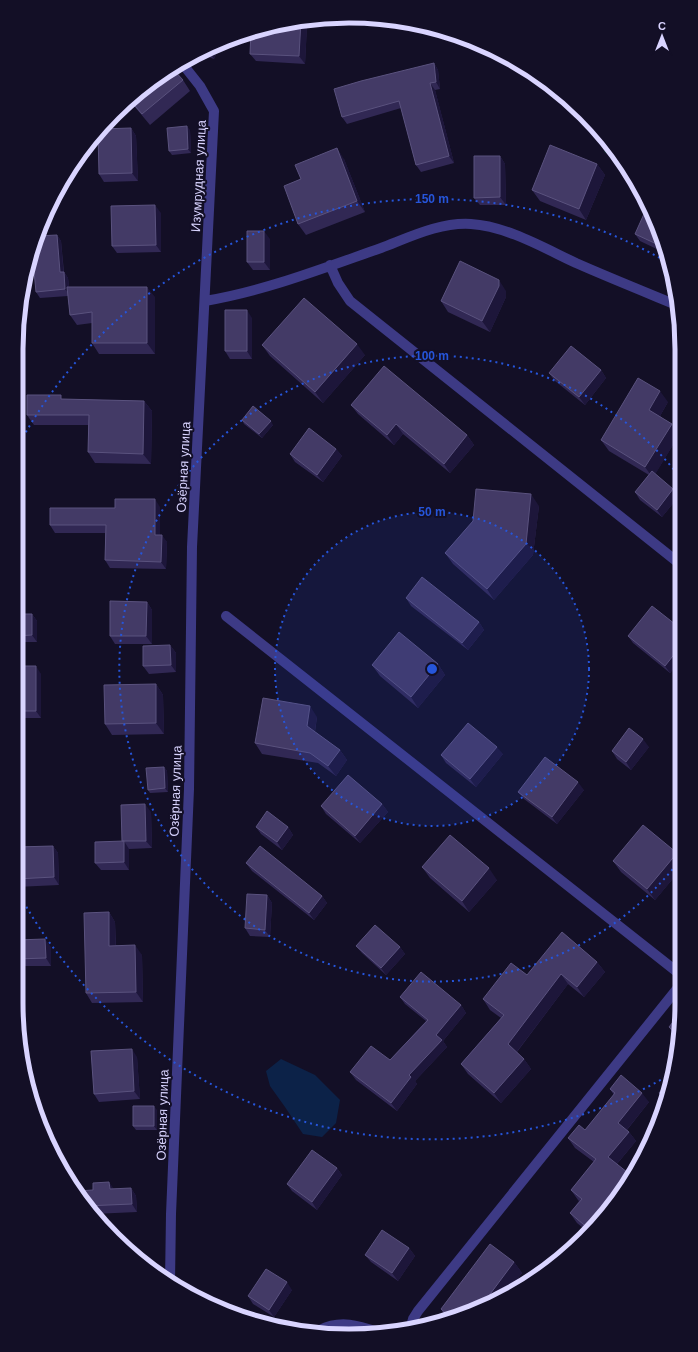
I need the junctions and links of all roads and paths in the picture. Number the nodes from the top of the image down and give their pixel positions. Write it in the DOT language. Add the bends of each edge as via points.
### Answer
graph roads {
  1 [pos="185,67"];
  2 [pos="330,265"];
  3 [pos="205,301"];
  4 [pos="672,303"];
  5 [pos="675,560"];
  6 [pos="226,616"];
  7 [pos="675,970"];
  8 [pos="675,991"];
  9 [pos="170,1275"];
  10 [pos="412,1323"];
  11 [pos="325,1328"];
  12 [pos="365,1328"];
  1 -- 3 [label="street, Изумрудная улица" via="200,86 214,111"];
  2 -- 3 [label="street" via="258,290"];
  2 -- 4 [label="street" via="421,233 449,225 472,224 521,237"];
  2 -- 5 [label="street" via="338,284 350,301"];
  3 -- 9 [label="street, Озёрная улица" via="192,547 189,789"];
  6 -- 7 [label="street"];
  8 -- 10 [label="street" via="418,1311"];
  11 -- 12 [label="street" via="340,1324"];
}
